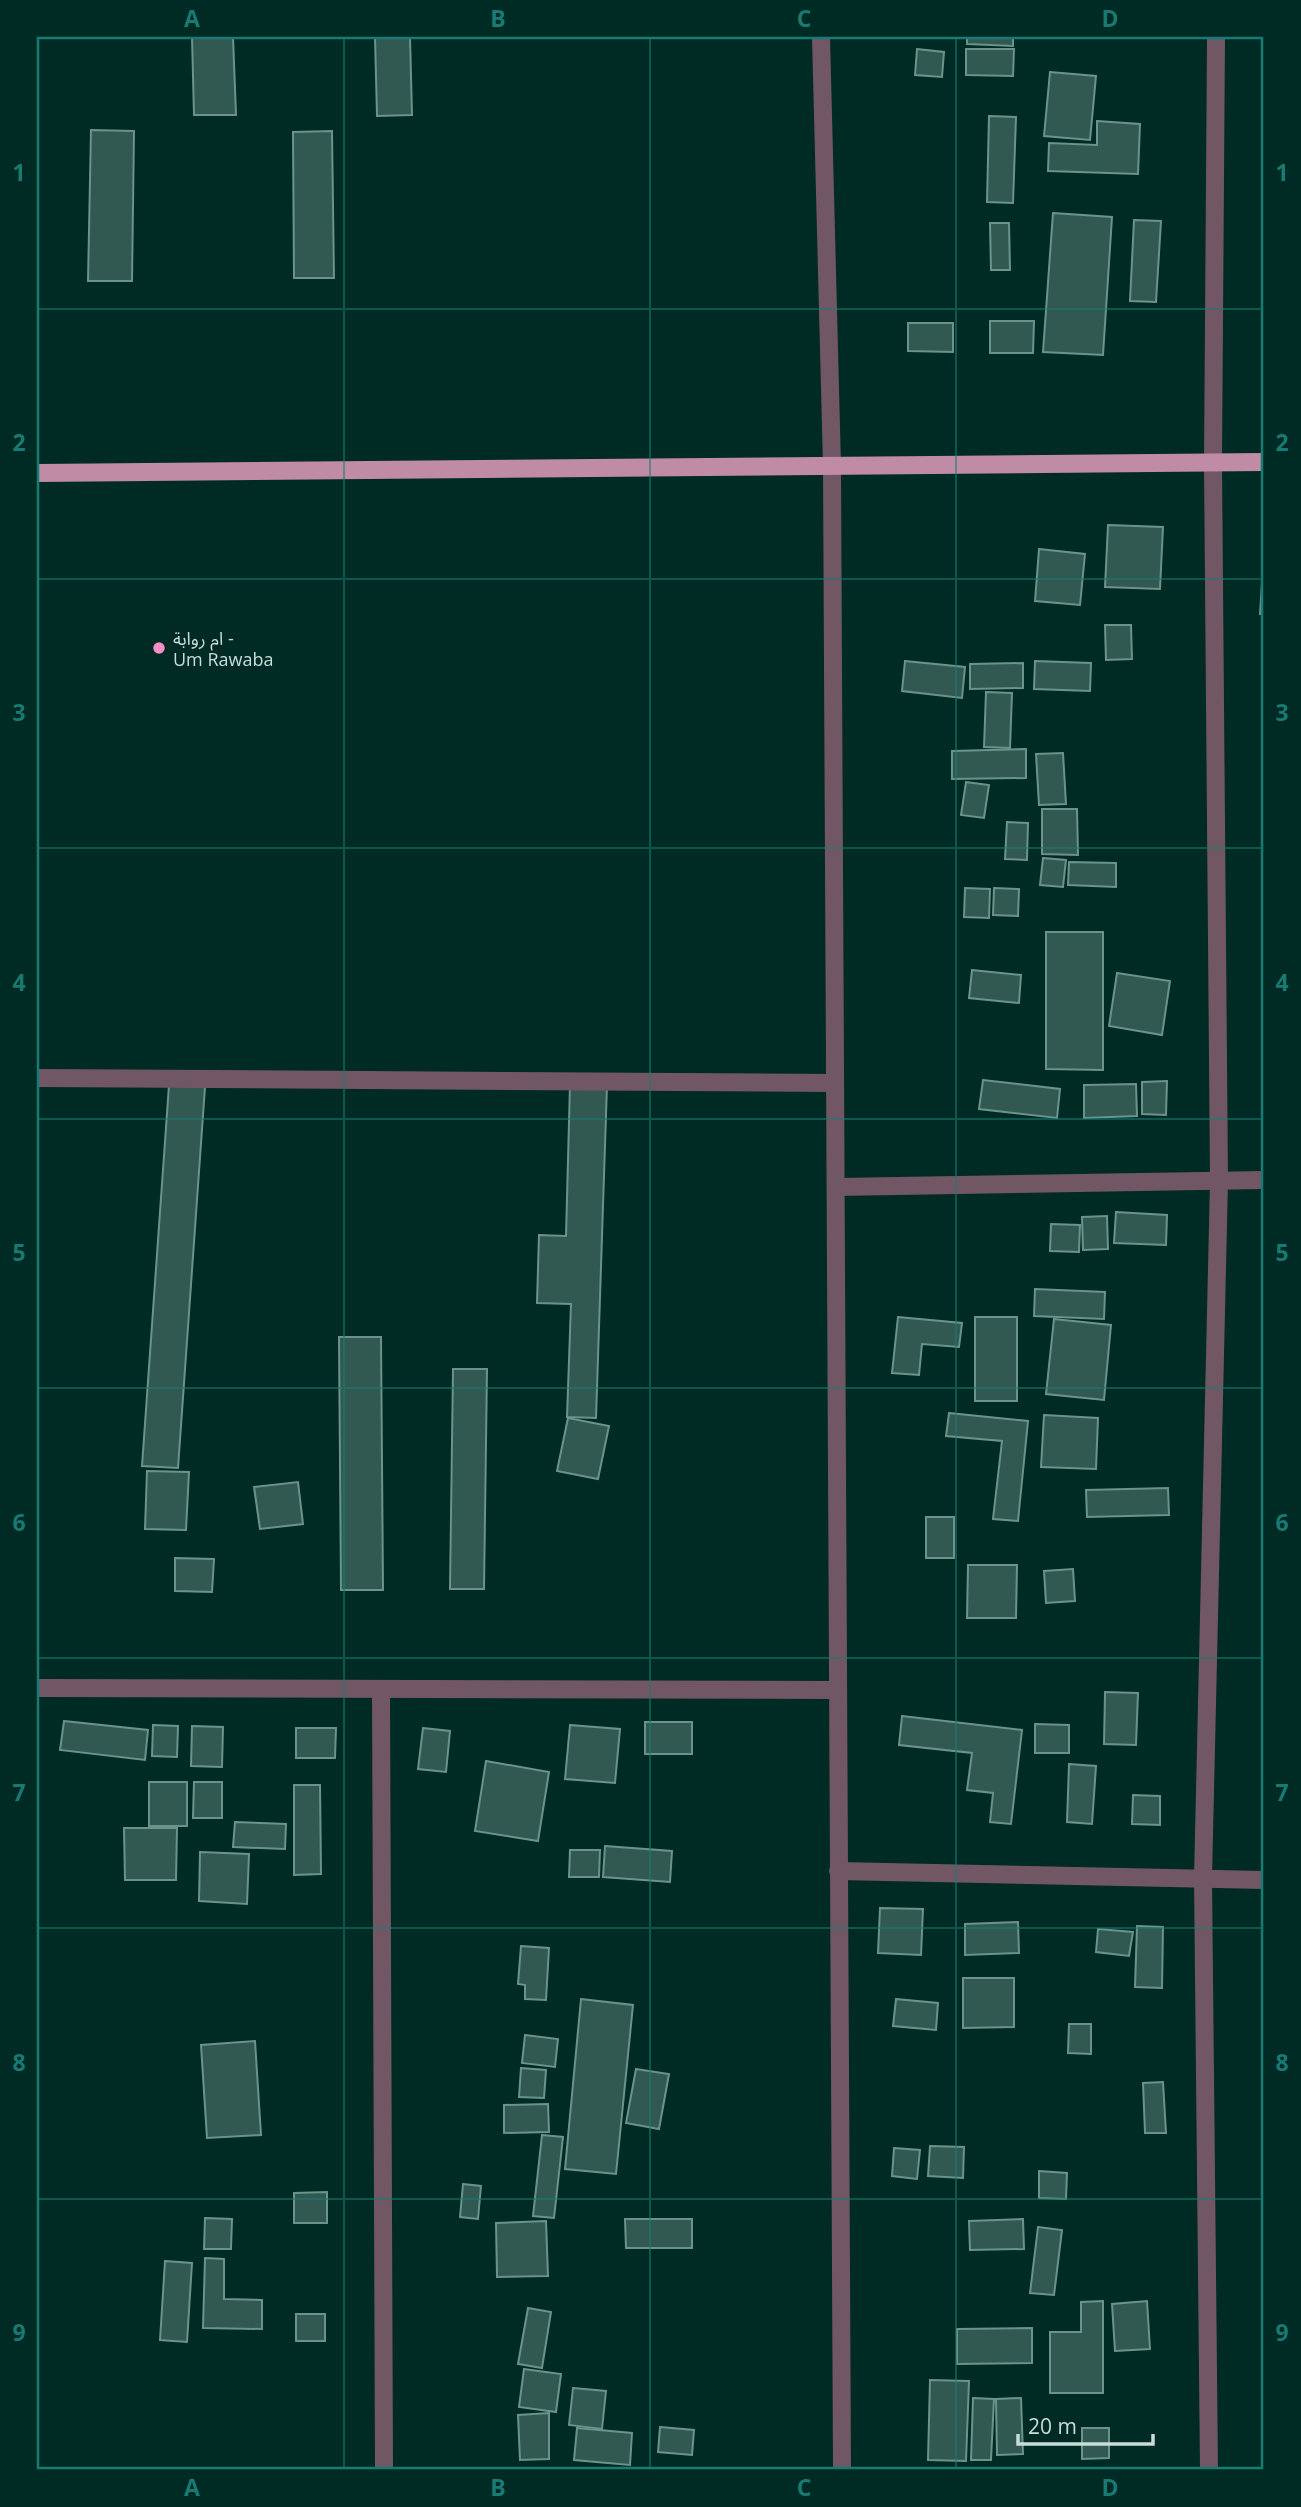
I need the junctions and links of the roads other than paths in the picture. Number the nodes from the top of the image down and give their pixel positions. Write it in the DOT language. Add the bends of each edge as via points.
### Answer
graph roads {
  1 [pos="821,37"];
  2 [pos="1216,37"];
  3 [pos="1264,462"];
  4 [pos="1213,463"];
  5 [pos="832,466"];
  6 [pos="37,473"];
  7 [pos="37,1078"];
  8 [pos="835,1083"];
  9 [pos="1264,1180"];
  10 [pos="1219,1181"];
  11 [pos="835,1186"];
  12 [pos="37,1688"];
  13 [pos="381,1689"];
  14 [pos="837,1690"];
  15 [pos="838,1871"];
  16 [pos="1203,1878"];
  17 [pos="1264,1880"];
  18 [pos="384,2470"];
  19 [pos="842,2470"];
  20 [pos="1209,2470"];
  1 -- 5 [label="street"];
  2 -- 4 [label="street"];
  3 -- 4 [label="main road"];
  4 -- 5 [label="main road"];
  4 -- 10 [label="street"];
  5 -- 6 [label="main road"];
  5 -- 8 [label="street"];
  7 -- 8 [label="street"];
  8 -- 11 [label="street"];
  9 -- 10 [label="street"];
  10 -- 11 [label="street"];
  10 -- 16 [label="street"];
  11 -- 14 [label="street"];
  12 -- 13 [label="street"];
  13 -- 14 [label="street"];
  13 -- 18 [label="street"];
  14 -- 15 [label="street"];
  15 -- 16 [label="street"];
  15 -- 19 [label="street"];
  16 -- 17 [label="street"];
  16 -- 20 [label="street"];
}
